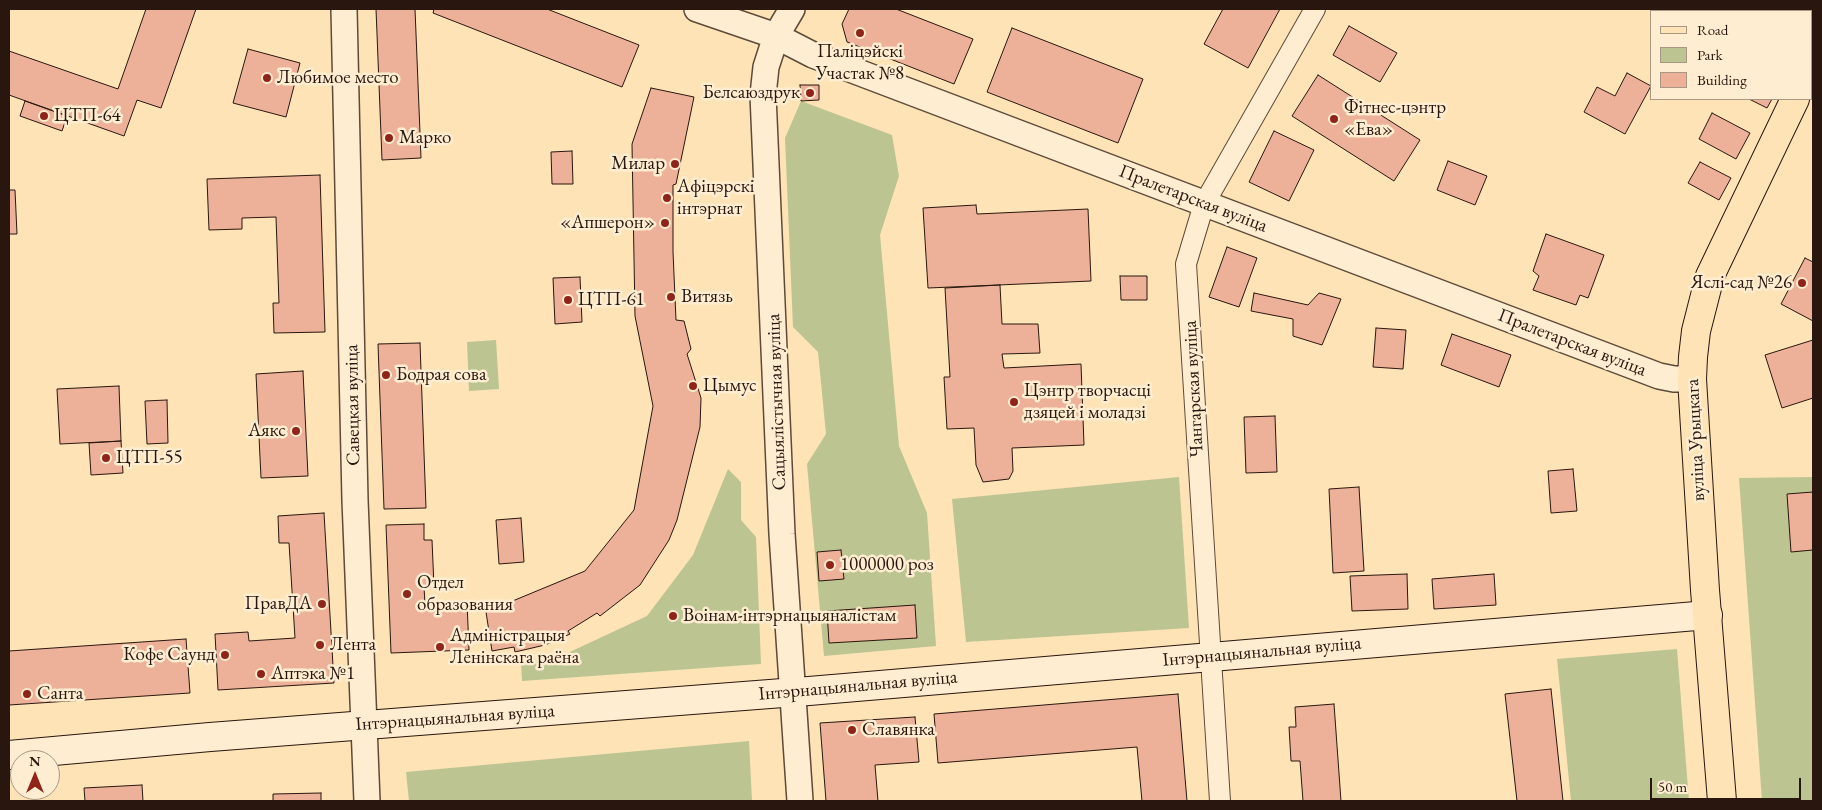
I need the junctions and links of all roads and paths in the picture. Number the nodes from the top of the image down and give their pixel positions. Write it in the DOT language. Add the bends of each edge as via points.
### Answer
graph roads {
  1 [pos="344,9"];
  2 [pos="697,9"];
  3 [pos="792,9"];
  4 [pos="1314,9"];
  5 [pos="776,36"];
  6 [pos="1795,100"];
  7 [pos="1204,204"];
  8 [pos="1692,379"];
  9 [pos="1708,615"];
  10 [pos="1210,656"];
  11 [pos="792,692"];
  12 [pos="363,725"];
  13 [pos="9,755"];
  14 [pos="367,801"];
  15 [pos="800,801"];
  16 [pos="1220,801"];
  17 [pos="1722,801"];
  1 -- 12 [label="street, Савецкая вуліца"];
  2 -- 5 [label="street, Пралетарская вуліца"];
  3 -- 5 [label="street, Сацыялістычная вуліца"];
  4 -- 7 [label="street, Чангарская вуліца"];
  5 -- 7 [label="street, Пралетарская вуліца" via="813,55"];
  5 -- 11 [label="street, Сацыялістычная вуліца" via="766,67 763,94"];
  6 -- 8 [label="main road, вуліца Урыцкага" via="1710,276 1696,331"];
  7 -- 8 [label="street, Пралетарская вуліца" via="1659,376"];
  7 -- 10 [label="street, Чангарская вуліца" via="1186,264"];
  8 -- 9 [label="main road, вуліца Урыцкага"];
  9 -- 10 [label="main road, Інтэрнацыянальная вуліца"];
  9 -- 17 [label="main road, вуліца Урыцкага"];
  10 -- 11 [label="main road, Інтэрнацыянальная вуліца"];
  10 -- 16 [label="street, Чангарская вуліца"];
  11 -- 12 [label="main road, Інтэрнацыянальная вуліца"];
  11 -- 15 [label="street, Сацыялістычная вуліца"];
  12 -- 13 [label="main road, Інтэрнацыянальная вуліца"];
  12 -- 14 [label="street, Савецкая вуліца"];
}
